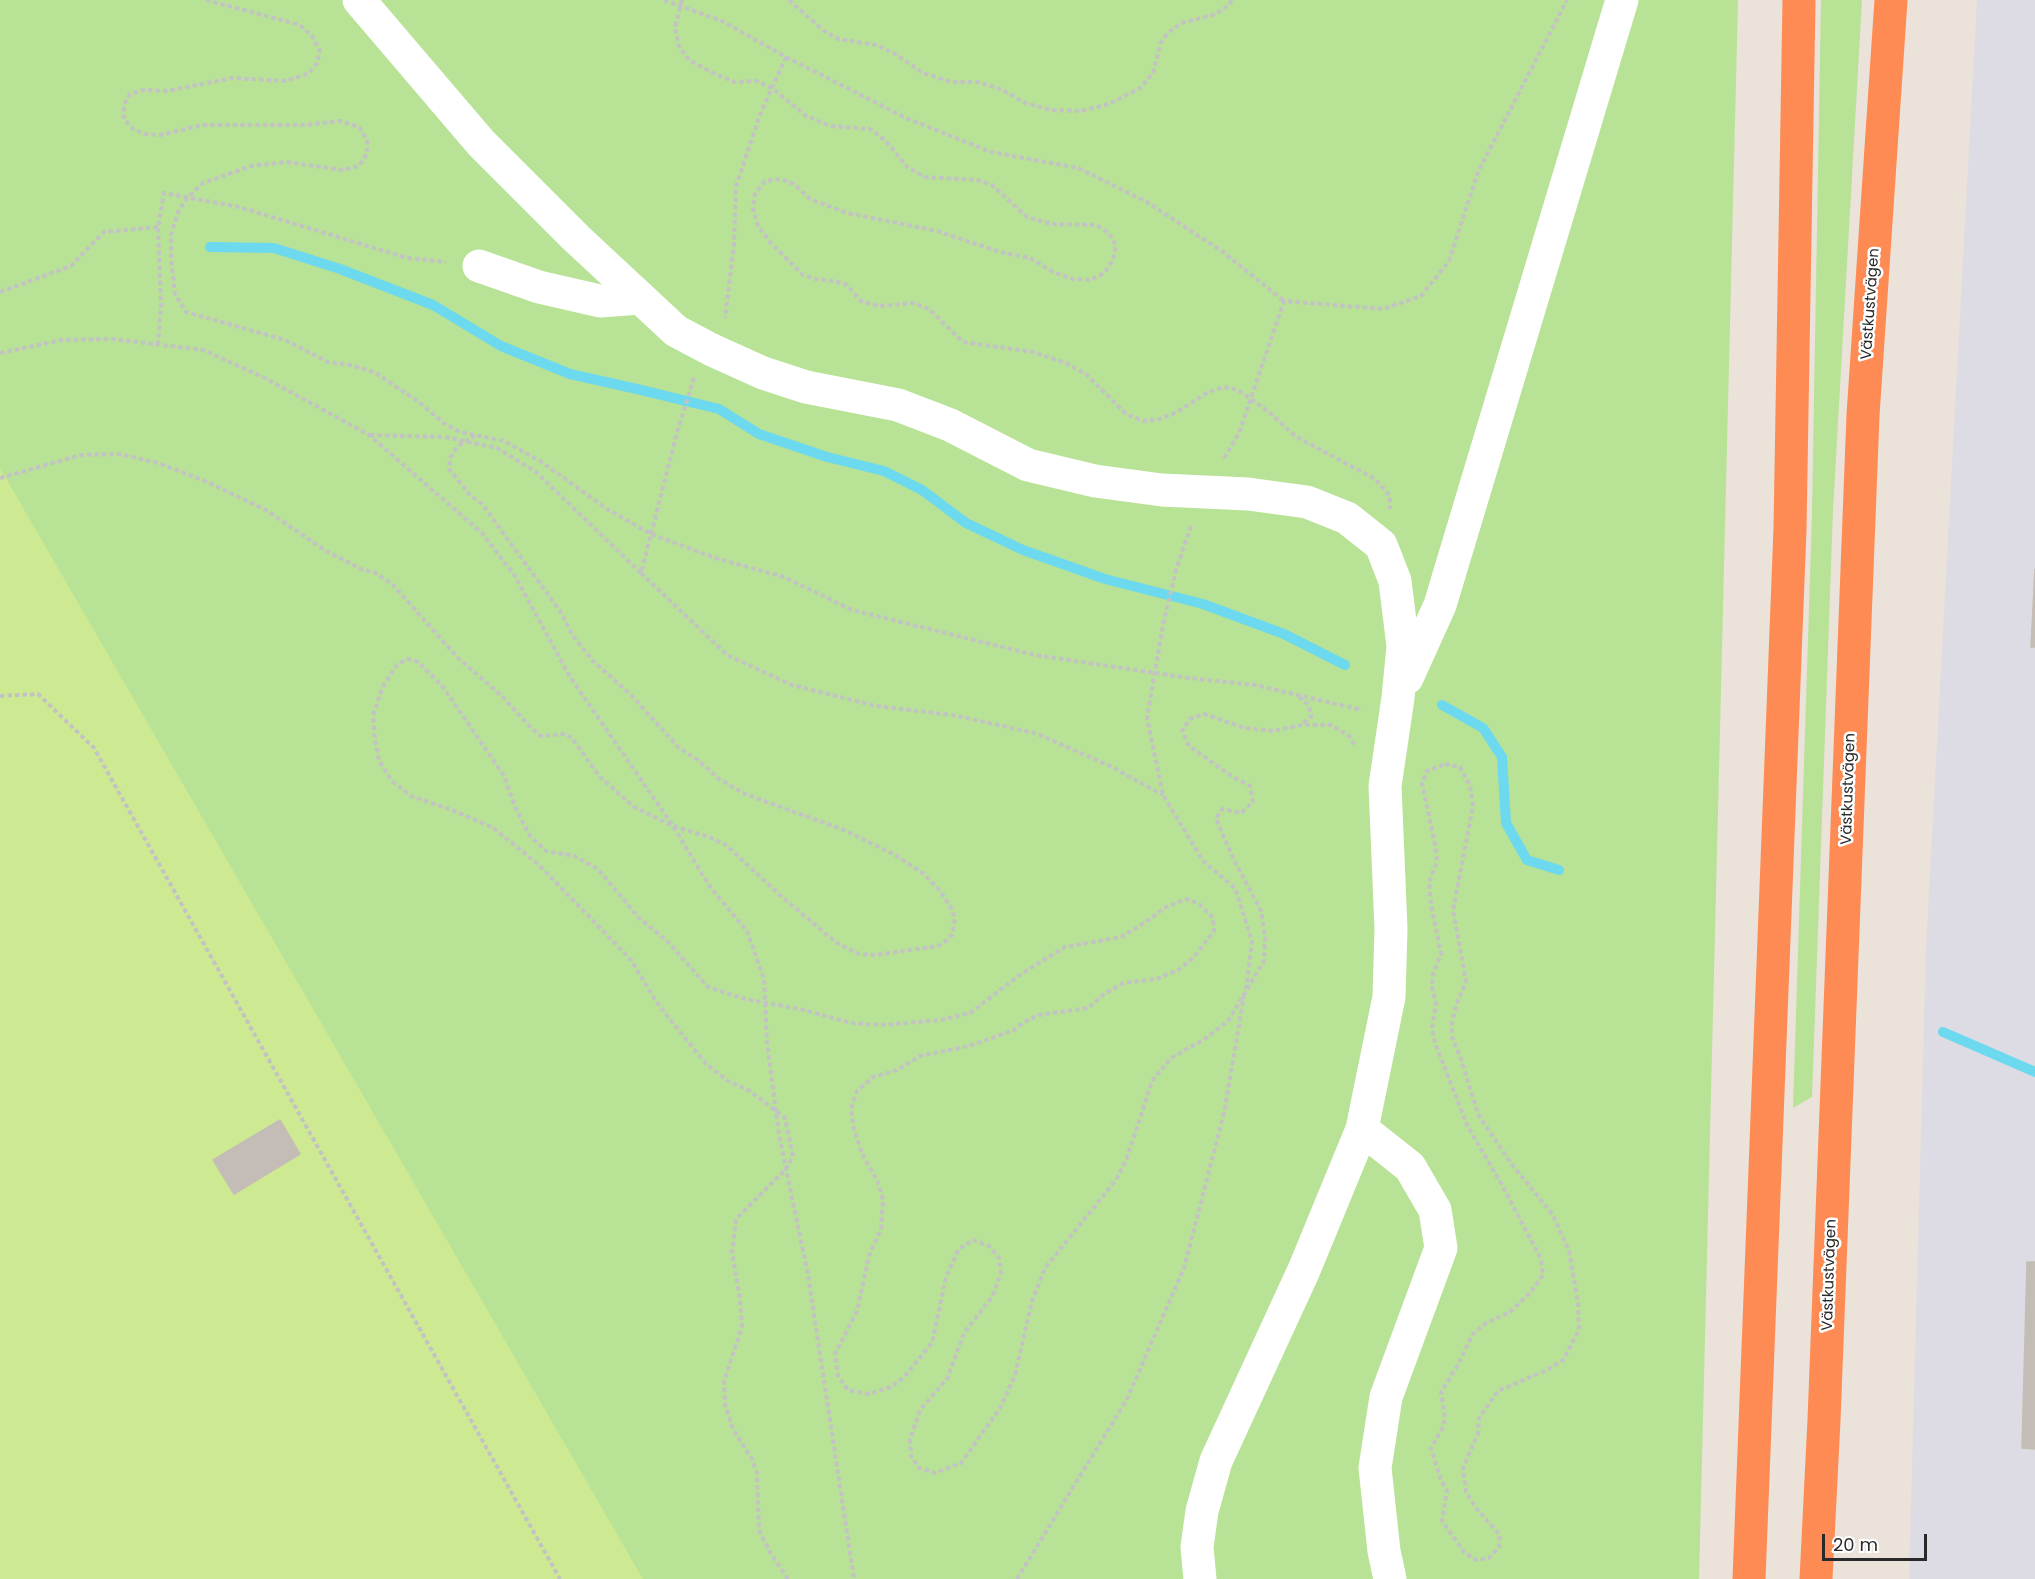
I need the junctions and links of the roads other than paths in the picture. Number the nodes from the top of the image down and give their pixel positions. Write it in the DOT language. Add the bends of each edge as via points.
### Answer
graph roads {
  1 [pos="359,0"];
  2 [pos="1622,0"];
  3 [pos="1799,0"];
  4 [pos="1892,0"];
  5 [pos="479,266"];
  6 [pos="640,298"];
  7 [pos="1397,708"];
  8 [pos="1362,1128"];
  9 [pos="1200,1579"];
  10 [pos="1390,1579"];
  11 [pos="1749,1579"];
  12 [pos="1816,1579"];
  1 -- 6 [label="lane" via="481,143"];
  2 -- 7 [label="lane" via="1440,605"];
  3 -- 11 [label="highway" via="1790,529"];
  4 -- 12 [label="highway, Västkustvägen" via="1863,415"];
  5 -- 6 [label="lane" via="539,287 600,301"];
  6 -- 7 [label="lane" via="703,363 898,405 950,425 1028,465 1095,481 1307,502 1347,518 1382,545 1395,581 1403,646"];
  7 -- 8 [label="lane" via="1385,786 1391,929 1389,997"];
  8 -- 9 [label="lane" via="1304,1270 1216,1461 1197,1547"];
  8 -- 10 [label="lane" via="1410,1167 1435,1210 1441,1248 1386,1397 1375,1468"];
}
